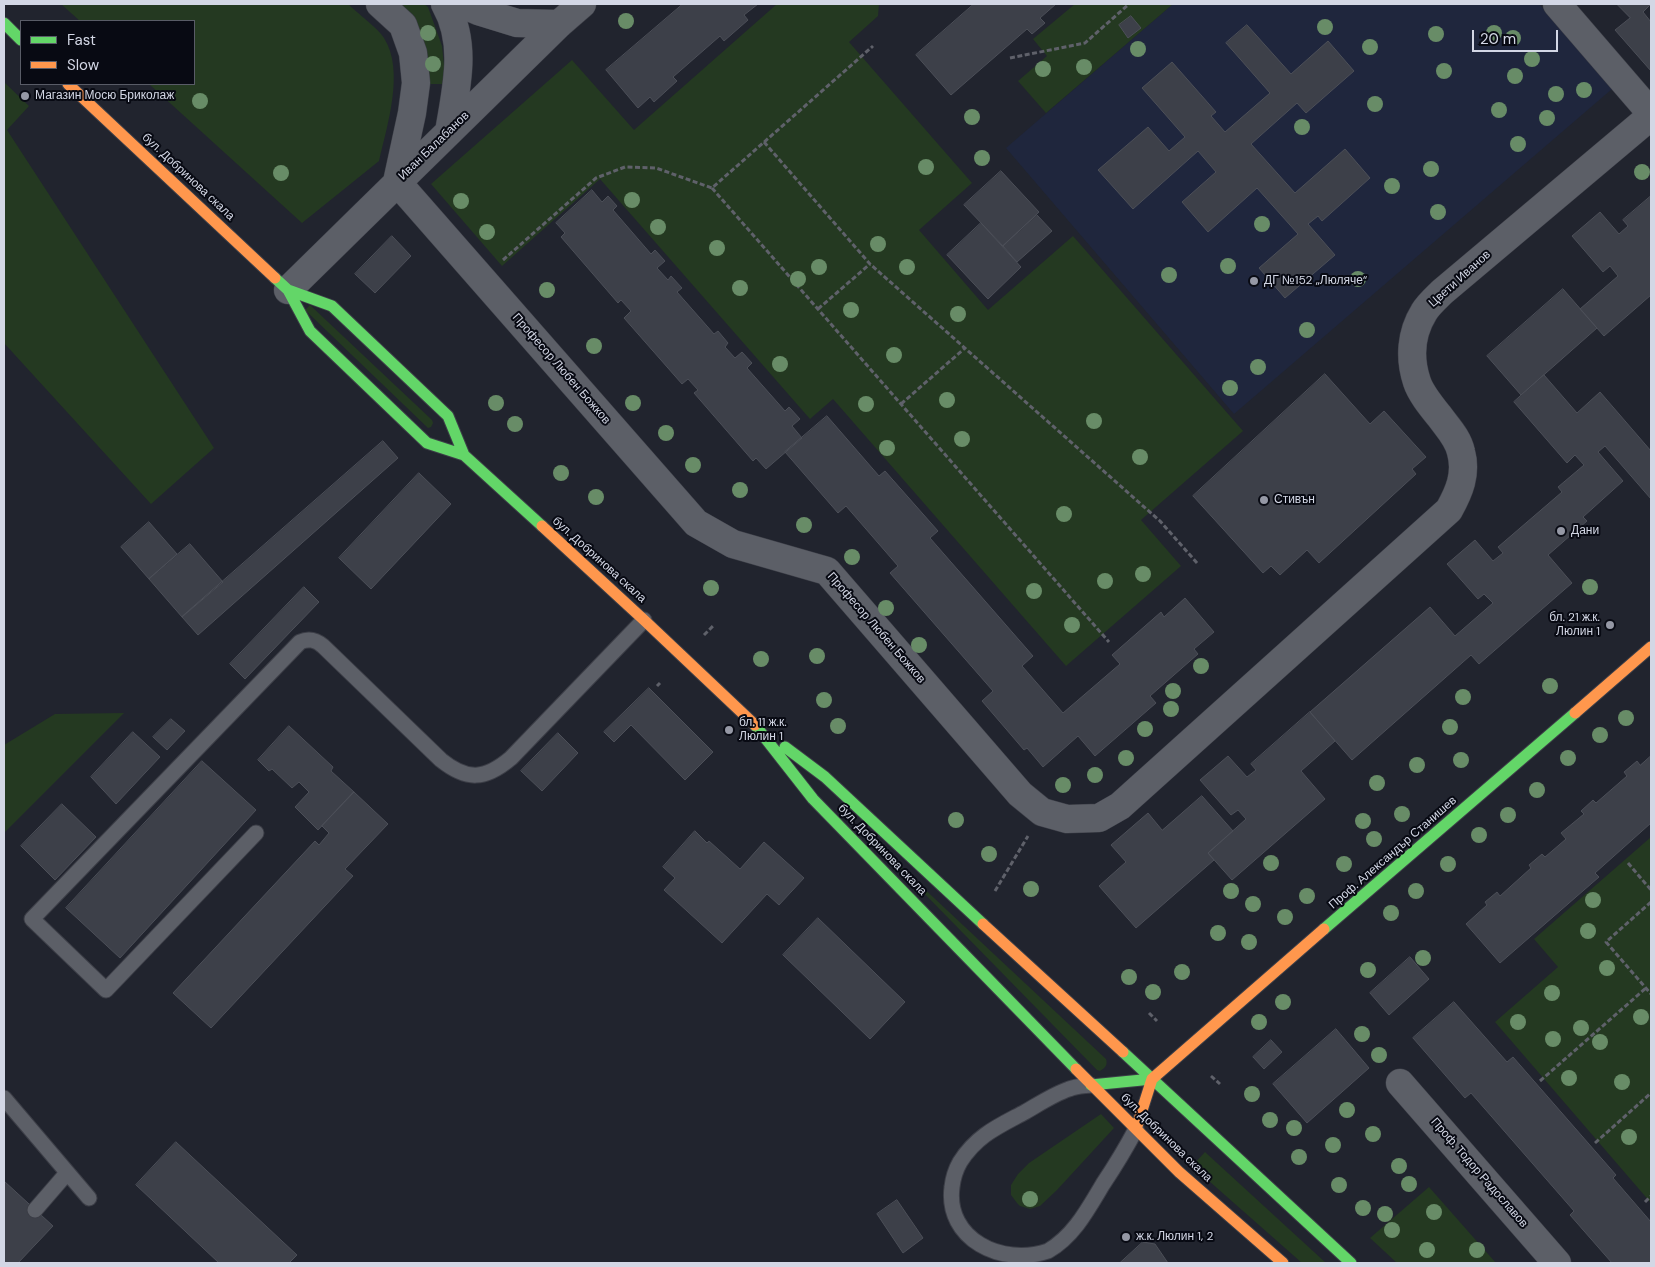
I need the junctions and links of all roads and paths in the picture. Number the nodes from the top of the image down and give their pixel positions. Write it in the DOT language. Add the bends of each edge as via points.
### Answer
graph roads {
  1 [pos="380,4"];
  2 [pos="445,4"];
  3 [pos="462,4"];
  4 [pos="582,4"];
  5 [pos="1129,4"];
  6 [pos="1556,4"];
  7 [pos="4,23"];
  8 [pos="559,24"];
  9 [pos="20,39"];
  10 [pos="873,46"];
  11 [pos="1010,58"];
  12 [pos="69,85"];
  13 [pos="1651,115"];
  14 [pos="449,132"];
  15 [pos="764,142"];
  16 [pos="397,182"];
  17 [pos="712,188"];
  18 [pos="870,264"];
  19 [pos="482,278"];
  20 [pos="288,290"];
  21 [pos="818,309"];
  22 [pos="965,348"];
  23 [pos="901,404"];
  24 [pos="464,455"];
  25 [pos="1198,564"];
  26 [pos="644,620"];
  27 [pos="713,626"];
  28 [pos="704,636"];
  29 [pos="1109,642"];
  30 [pos="1651,647"];
  31 [pos="1282,660"];
  32 [pos="757,727"];
  33 [pos="1042,812"];
  34 [pos="256,834"];
  35 [pos="1628,863"];
  36 [pos="1651,890"];
  37 [pos="995,891"];
  38 [pos="1651,902"];
  39 [pos="1646,988"];
  40 [pos="1651,994"];
  41 [pos="1149,1013"];
  42 [pos="1157,1021"];
  43 [pos="1211,1076"];
  44 [pos="1152,1080"];
  45 [pos="1540,1081"];
  46 [pos="1400,1083"];
  47 [pos="1091,1084"];
  48 [pos="1220,1084"];
  49 [pos="1651,1093"];
  50 [pos="4,1098"];
  51 [pos="1136,1129"];
  52 [pos="1595,1142"];
  53 [pos="67,1173"];
  54 [pos="1651,1196"];
  55 [pos="89,1198"];
  56 [pos="1645,1202"];
  57 [pos="35,1210"];
  58 [pos="999,1260"];
  59 [pos="1283,1263"];
  60 [pos="1351,1263"];
  61 [pos="1557,1263"];
  1 -- 16 [label="street" via="403,25 413,53 416,83"];
  2 -- 14 [label="street" via="452,16 458,40 459,64"];
  3 -- 8 [label="street" via="517,22"];
  4 -- 8 [label="street, Иван Балабанов"];
  5 -- 11 [label="path" via="1085,43"];
  6 -- 13 [label="street"];
  7 -- 9 [label="main road"];
  8 -- 14 [label="street, Иван Балабанов"];
  10 -- 15 [label="path"];
  12 -- 20 [label="main road, бул. Добринова скала"];
  13 -- 31 [label="street, Цвети Иванов" via="1424,310 1414,334 1412,359 1417,383 1454,434 1462,453 1459,493 1449,510"];
  14 -- 16 [label="street, Иван Балабанов"];
  15 -- 17 [label="path"];
  15 -- 18 [label="path"];
  16 -- 19 [label="street, Професор Любен Божков"];
  16 -- 20 [label="street, Иван Балабанов"];
  17 -- 19 [label="path" via="656,168 626,167 596,178"];
  17 -- 21 [label="path"];
  18 -- 21 [label="path"];
  18 -- 22 [label="path"];
  19 -- 33 [label="street, Професор Любен Божков" via="696,523 733,544 826,571 1020,794"];
  20 -- 24 [label="main road, бул. Добринова скала" via="310,331 427,443"];
  20 -- 24 [label="main road, бул. Добринова скала" via="332,306 448,416"];
  21 -- 23 [label="path"];
  22 -- 23 [label="path"];
  22 -- 25 [label="path" via="1160,520"];
  23 -- 29 [label="path"];
  24 -- 26 [label="main road, бул. Добринова скала"];
  26 -- 32 [label="main road, бул. Добринова скала"];
  26 -- 34 [label="lane" via="511,758 498,769 484,774 468,775 452,769 323,646 312,640 300,642 32,919 106,990"];
  27 -- 28 [label="path"];
  30 -- 44 [label="main road, Проф. Александър Станишев"];
  31 -- 33 [label="street, Професор Любен Божков" via="1120,806 1099,818 1067,819"];
  32 -- 44 [label="main road" via="825,778"];
  32 -- 47 [label="main road, бул. Добринова скала" via="813,799"];
  33 -- 37 [label="path"];
  35 -- 36 [label="path"];
  38 -- 39 [label="path" via="1606,942"];
  39 -- 40 [label="path"];
  39 -- 45 [label="path"];
  41 -- 42 [label="path"];
  43 -- 48 [label="path"];
  44 -- 47 [label="main road"];
  44 -- 51 [label="main road"];
  44 -- 60 [label="main road"];
  46 -- 61 [label="street, Проф. Тодор Радославов"];
  47 -- 51 [label="main road, бул. Добринова скала"];
  47 -- 58 [label="lane" via="1069,1088 987,1132 959,1163 951,1195 960,1228 970,1241"];
  49 -- 52 [label="path"];
  50 -- 53 [label="lane"];
  51 -- 58 [label="lane" via="1079,1224 1062,1241 1033,1257"];
  51 -- 59 [label="main road, бул. Добринова скала" via="1179,1172"];
  53 -- 55 [label="lane"];
  53 -- 57 [label="lane"];
  54 -- 56 [label="path"];
}
